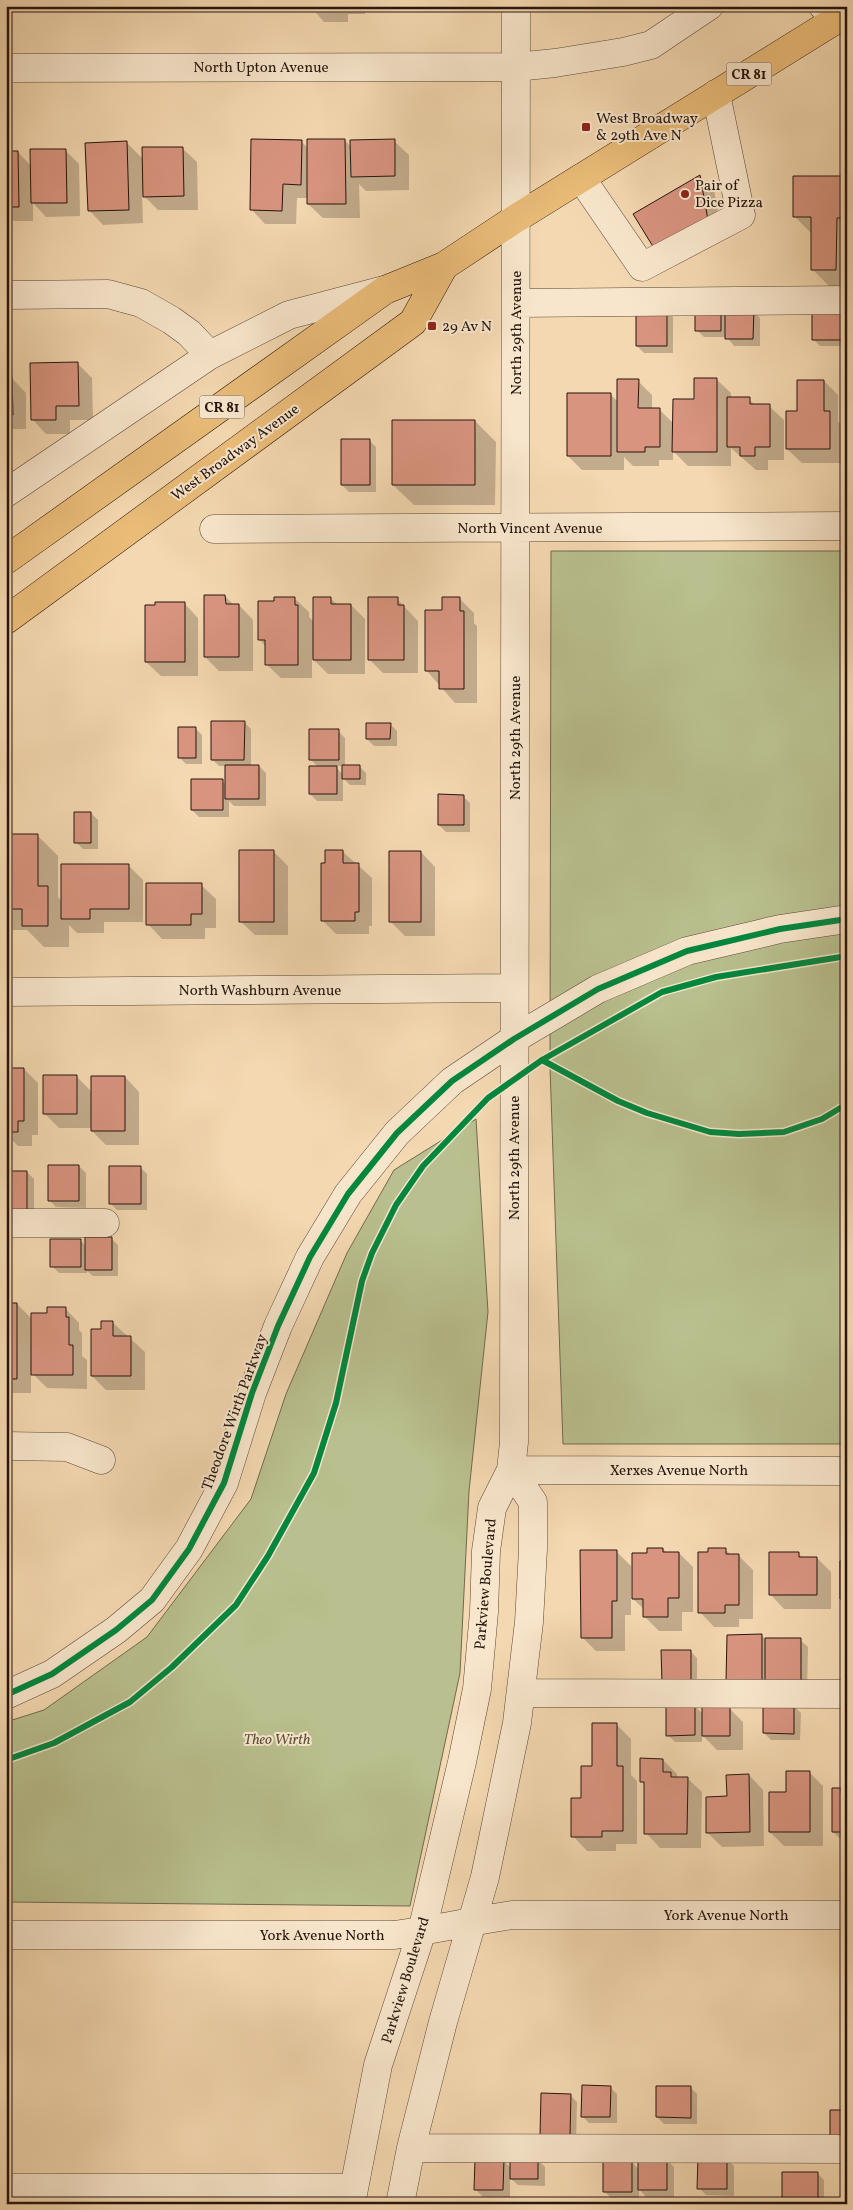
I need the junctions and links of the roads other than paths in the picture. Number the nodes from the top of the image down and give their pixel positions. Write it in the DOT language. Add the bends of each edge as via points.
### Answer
graph roads {
  1 [pos="516,6"];
  2 [pos="709,6"];
  3 [pos="823,6"];
  4 [pos="847,9"];
  5 [pos="847,13"];
  6 [pos="516,67"];
  7 [pos="6,68"];
  8 [pos="716,94"];
  9 [pos="581,178"];
  10 [pos="515,219"];
  11 [pos="444,266"];
  12 [pos="385,290"];
  13 [pos="6,294"];
  14 [pos="847,300"];
  15 [pos="517,303"];
  16 [pos="210,355"];
  17 [pos="6,493"];
  18 [pos="847,526"];
  19 [pos="516,528"];
  20 [pos="214,529"];
  21 [pos="6,560"];
  22 [pos="6,620"];
  23 [pos="847,919"];
  24 [pos="514,988"];
  25 [pos="6,992"];
  26 [pos="514,1039"];
  27 [pos="6,1223"];
  28 [pos="105,1223"];
  29 [pos="6,1446"];
  30 [pos="101,1460"];
  31 [pos="511,1470"];
  32 [pos="847,1470"];
  33 [pos="521,1694"];
  34 [pos="847,1694"];
  35 [pos="6,1695"];
  36 [pos="847,1915"];
  37 [pos="471,1921"];
  38 [pos="422,1931"];
  39 [pos="6,1935"];
  40 [pos="411,2148"];
  41 [pos="847,2149"];
  42 [pos="6,2188"];
  43 [pos="353,2196"];
  44 [pos="400,2204"];
  1 -- 6 [label="street, North 29th Avenue"];
  2 -- 6 [label="street, North Upton Avenue" via="651,45 613,54"];
  3 -- 4 [label="street"];
  5 -- 8 [label="main road, West Broadway Avenue / CR 81"];
  6 -- 7 [label="street, North Upton Avenue"];
  6 -- 10 [label="street, North 29th Avenue"];
  8 -- 9 [label="main road, West Broadway Avenue / CR 81"];
  8 -- 9 [label="street" via="741,215 642,267"];
  9 -- 10 [label="main road, West Broadway Avenue / CR 81"];
  10 -- 11 [label="main road, West Broadway Avenue / CR 81"];
  10 -- 15 [label="street, North 29th Avenue"];
  11 -- 12 [label="main road, West Broadway Avenue / CR 81"];
  11 -- 22 [label="main road, West Broadway Avenue / CR 81" via="413,322"];
  12 -- 16 [label="street, West Broadway Avenue" via="289,315"];
  12 -- 21 [label="main road, West Broadway Avenue / CR 81"];
  13 -- 16 [label="street" via="108,294 141,303 177,324"];
  14 -- 15 [label="street"];
  15 -- 19 [label="street, North 29th Avenue"];
  16 -- 17 [label="street, West Broadway Avenue"];
  18 -- 19 [label="street, North Vincent Avenue"];
  19 -- 20 [label="street, North Vincent Avenue"];
  19 -- 24 [label="street, North 29th Avenue"];
  23 -- 26 [label="street, Theodore Wirth Parkway" via="780,929 687,951 598,989"];
  24 -- 25 [label="street, North Washburn Avenue"];
  24 -- 26 [label="street, North 29th Avenue"];
  26 -- 31 [label="street, North 29th Avenue" via="514,1442"];
  26 -- 35 [label="street, Theodore Wirth Parkway" via="452,1080 397,1133 348,1194 310,1257 278,1326 252,1393 224,1483 189,1549 152,1600 116,1630 52,1674"];
  27 -- 28 [label="street"];
  29 -- 30 [label="street" via="67,1446"];
  31 -- 32 [label="street, Xerxes Avenue North"];
  31 -- 33 [label="street" via="533,1502 529,1622"];
  31 -- 38 [label="street, Parkview Boulevard" via="492,1508 477,1689"];
  33 -- 34 [label="street"];
  33 -- 37 [label="street" via="509,1772 485,1877"];
  36 -- 37 [label="street, York Avenue North" via="512,1915"];
  37 -- 38 [label="street, York Avenue North"];
  37 -- 40 [label="street"];
  38 -- 39 [label="street, York Avenue North" via="393,1934"];
  38 -- 43 [label="street, Parkview Boulevard" via="378,2065"];
  40 -- 41 [label="street"];
  40 -- 44 [label="street"];
  42 -- 43 [label="street"];
}
